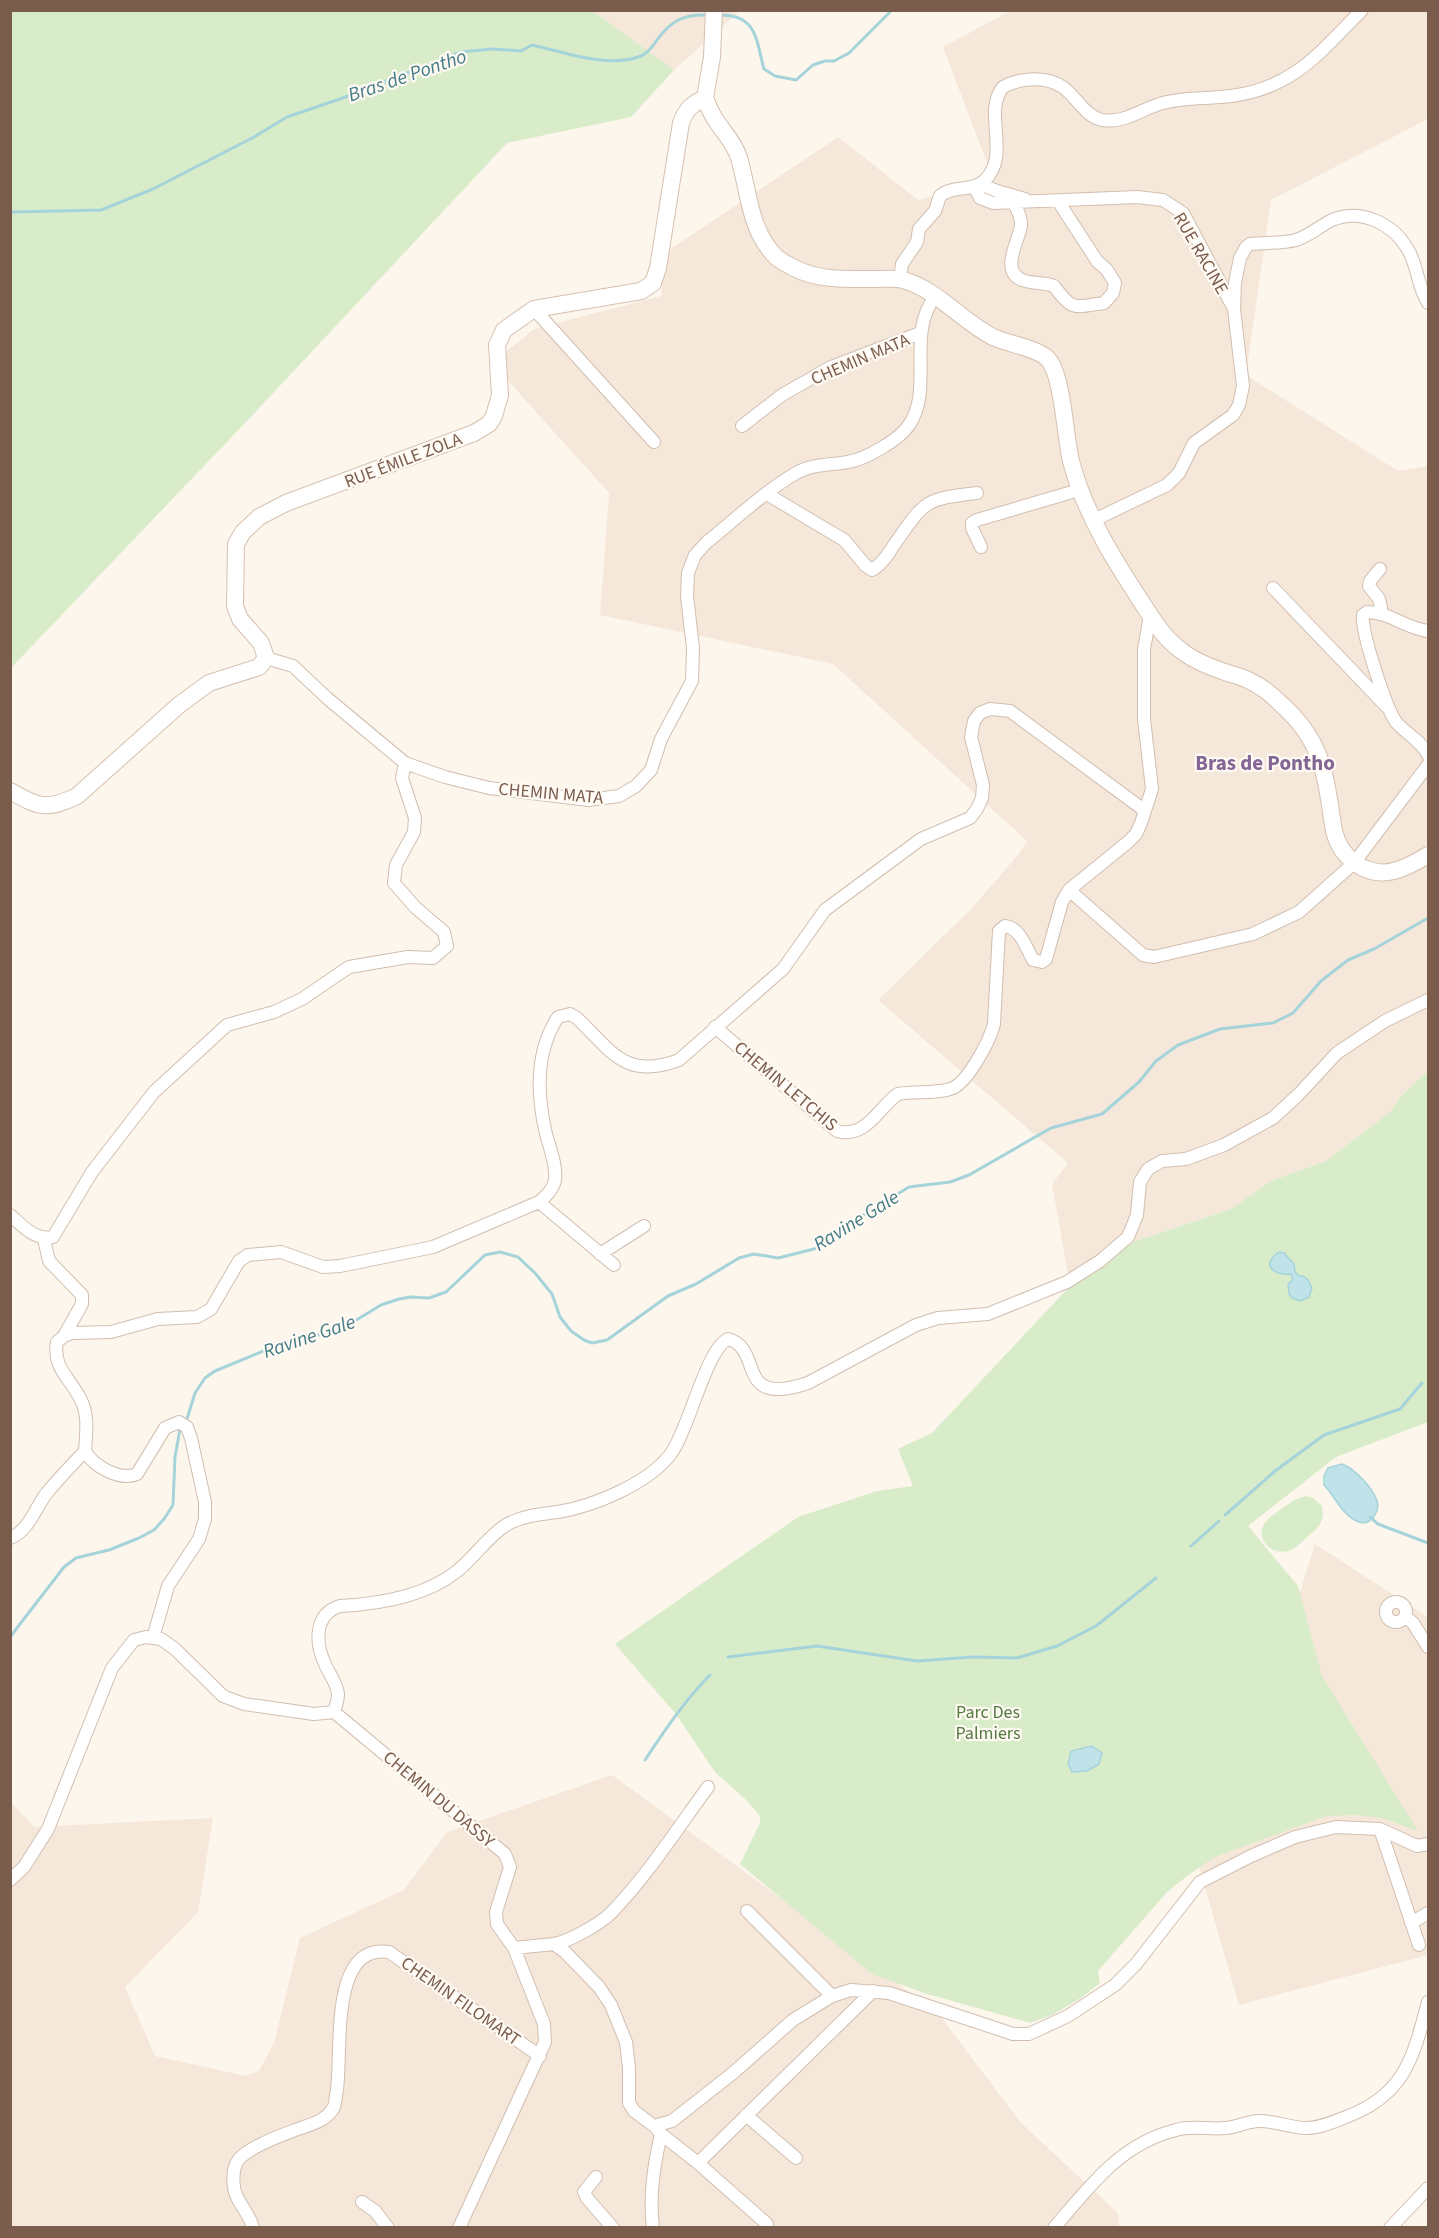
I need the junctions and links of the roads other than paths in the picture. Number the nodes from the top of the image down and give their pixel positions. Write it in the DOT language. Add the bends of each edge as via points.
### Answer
graph roads {
  1 [pos="1362,10"];
  2 [pos="714,18"];
  3 [pos="705,98"];
  4 [pos="979,185"];
  5 [pos="1032,201"];
  6 [pos="1058,201"];
  7 [pos="1014,203"];
  8 [pos="900,279"];
  9 [pos="935,297"];
  10 [pos="1428,303"];
  11 [pos="534,309"];
  12 [pos="1234,309"];
  13 [pos="920,333"];
  14 [pos="742,426"];
  15 [pos="654,442"];
  16 [pos="1079,490"];
  17 [pos="977,493"];
  18 [pos="767,494"];
  19 [pos="1092,521"];
  20 [pos="981,547"];
  21 [pos="1380,569"];
  22 [pos="1273,588"];
  23 [pos="1382,613"];
  24 [pos="1150,616"];
  25 [pos="1428,631"];
  26 [pos="266,658"];
  27 [pos="1389,710"];
  28 [pos="1428,755"];
  29 [pos="405,763"];
  30 [pos="1428,765"];
  31 [pos="10,791"];
  32 [pos="1144,810"];
  33 [pos="1428,855"];
  34 [pos="1354,863"];
  35 [pos="1069,890"];
  36 [pos="1428,1000"];
  37 [pos="715,1027"];
  38 [pos="538,1202"];
  39 [pos="10,1215"];
  40 [pos="644,1226"];
  41 [pos="44,1239"];
  42 [pos="600,1254"];
  43 [pos="614,1265"];
  44 [pos="64,1336"];
  45 [pos="85,1451"];
  46 [pos="10,1538"];
  47 [pos="1405,1616"];
  48 [pos="153,1638"];
  49 [pos="1428,1647"];
  50 [pos="334,1712"];
  51 [pos="708,1787"];
  52 [pos="1380,1829"];
  53 [pos="1428,1844"];
  54 [pos="10,1880"];
  55 [pos="747,1911"];
  56 [pos="1428,1912"];
  57 [pos="1411,1923"];
  58 [pos="554,1944"];
  59 [pos="1419,1945"];
  60 [pos="514,1948"];
  61 [pos="873,1991"];
  62 [pos="832,1996"];
  63 [pos="1428,2002"];
  64 [pos="540,2056"];
  65 [pos="746,2115"];
  66 [pos="658,2130"];
  67 [pos="796,2158"];
  68 [pos="699,2163"];
  69 [pos="596,2177"];
  70 [pos="1428,2188"];
  71 [pos="362,2202"];
  72 [pos="767,2224"];
  73 [pos="253,2228"];
  74 [pos="388,2228"];
  75 [pos="459,2228"];
  76 [pos="613,2228"];
  77 [pos="653,2228"];
  78 [pos="1054,2228"];
  79 [pos="1390,2228"];
  1 -- 4 [label="street" via="1290,78 1233,96 1163,103 1123,118 1101,120 1088,113 1065,88 1049,81 1011,82 996,100 996,158"];
  2 -- 3 [label="main road"];
  3 -- 8 [label="main road" via="739,156 754,218 777,258 803,273 822,278"];
  3 -- 11 [label="main road, RUE ÉMILE ZOLA" via="686,111 681,123 653,283 641,291"];
  4 -- 5 [label="street, RUE RACINE"];
  4 -- 7 [label="street, RUE RACINE" via="977,192 985,201"];
  4 -- 8 [label="street" via="940,196 935,211 919,229"];
  5 -- 6 [label="street, RUE RACINE"];
  5 -- 7 [label="street, RUE RACINE"];
  6 -- 7 [label="street" via="1115,283 1113,293 1104,303 1073,306 1066,303 1054,286 1019,279 1011,256 1021,228"];
  6 -- 12 [label="street, RUE RACINE" via="1154,197 1173,205 1183,213"];
  8 -- 9 [label="main road"];
  9 -- 13 [label="street, CHEMIN MATA"];
  9 -- 16 [label="main road" via="976,328 1046,357 1057,381"];
  10 -- 12 [label="street" via="1413,257 1397,234 1376,220 1350,215 1330,221 1298,240 1258,243 1246,248 1238,266"];
  11 -- 15 [label="street"];
  11 -- 26 [label="main road, RUE ÉMILE ZOLA" via="504,330 497,345 500,395 489,424 286,503 259,517 243,532 236,544 235,606 240,619 261,643"];
  12 -- 19 [label="street" via="1243,386 1233,415 1194,442 1179,473 1167,485"];
  13 -- 14 [label="street, CHEMIN MATA" via="831,367 782,395"];
  13 -- 18 [label="street, CHEMIN MATA" via="919,396 908,428 869,455 800,471"];
  16 -- 19 [label="main road"];
  16 -- 20 [label="street" via="977,520 972,528"];
  17 -- 18 [label="street" via="946,496 925,504 886,558 872,570 844,540"];
  18 -- 29 [label="street, CHEMIN MATA" via="695,555 688,573 687,596 692,681 661,739 651,770 629,791 609,799 588,800 489,788"];
  19 -- 24 [label="main road"];
  21 -- 23 [label="street" via="1369,586 1379,599"];
  22 -- 27 [label="street"];
  23 -- 25 [label="street" via="1405,626"];
  23 -- 27 [label="street" via="1364,613 1363,626"];
  24 -- 32 [label="street" via="1144,649 1144,707 1152,789"];
  24 -- 34 [label="main road" via="1170,644 1185,655 1251,681 1294,715 1313,740 1322,761 1336,842"];
  26 -- 29 [label="street, CHEMIN MATA" via="293,666"];
  26 -- 31 [label="main road" via="259,667 209,683 77,796 58,805 38,806"];
  27 -- 28 [label="street"];
  29 -- 41 [label="street" via="402,778 415,818 414,832 396,866 394,883 444,932 447,946 434,958 408,957 349,967 302,999 274,1012 227,1025 154,1092 92,1172 53,1237"];
  30 -- 34 [label="street"];
  32 -- 35 [label="street" via="1136,834"];
  32 -- 37 [label="street" via="1010,711 990,709 980,713 971,737 983,785 982,798 970,818 921,838 825,910 783,969"];
  33 -- 34 [label="main road" via="1388,872"];
  34 -- 35 [label="street" via="1299,912 1284,920 1253,934 1154,957 1135,950"];
  35 -- 37 [label="street, CHEMIN LETCHIS" via="1042,962 1033,960 1012,928 1005,926 999,931 991,1037 961,1083 942,1091 898,1094 857,1131 837,1131"];
  36 -- 50 [label="street" via="1385,1021 1337,1053 1273,1118 1224,1145 1186,1159 1162,1161 1148,1169 1140,1182 1137,1215 1128,1237 1100,1261 1059,1286 988,1314 938,1318 916,1325 793,1388 764,1387 755,1380 741,1347 728,1339 721,1342 684,1431 669,1456 647,1474 592,1504 540,1513 507,1524 456,1572 419,1592 330,1609 323,1616 319,1638 323,1662 338,1695"];
  37 -- 38 [label="street" via="679,1060 648,1068 619,1059 570,1014 558,1017 547,1040 538,1086 555,1183"];
  38 -- 42 [label="street"];
  38 -- 44 [label="street" via="433,1247 340,1266 323,1267 281,1252 248,1255 239,1261 211,1309 197,1317 158,1319 111,1332"];
  39 -- 41 [label="street"];
  40 -- 42 [label="street"];
  41 -- 44 [label="street" via="49,1261 82,1294 82,1304"];
  42 -- 43 [label="street"];
  44 -- 45 [label="street" via="57,1341 56,1360 82,1401"];
  45 -- 46 [label="street" via="45,1495 23,1529"];
  45 -- 48 [label="street" via="95,1464 129,1477 137,1474 165,1428 180,1422 187,1427 205,1502 205,1519 199,1539 168,1586"];
  47 -- 49 [label="street"];
  48 -- 50 [label="street" via="175,1649 223,1696 256,1706 314,1714"];
  48 -- 54 [label="street" via="134,1640 112,1668 48,1829 24,1867"];
  50 -- 60 [label="street, CHEMIN DU DASSY" via="505,1854 510,1867 496,1912 497,1924"];
  51 -- 58 [label="street" via="609,1915 563,1943"];
  52 -- 53 [label="street" via="1417,1846"];
  52 -- 57 [label="street"];
  52 -- 61 [label="street" via="1336,1827 1295,1837 1200,1882 1115,1985 1068,2016 1029,2034 1013,2034"];
  55 -- 62 [label="street"];
  56 -- 57 [label="street"];
  57 -- 59 [label="street"];
  58 -- 60 [label="street"];
  58 -- 66 [label="street" via="611,2005 626,2042 629,2103"];
  60 -- 64 [label="street, CHEMIN DU DASSY" via="544,2024 545,2042"];
  61 -- 62 [label="street" via="851,1990"];
  61 -- 65 [label="street"];
  62 -- 66 [label="street" via="793,2020 733,2073"];
  63 -- 78 [label="street" via="1404,2073 1375,2104 1321,2126 1294,2127 1255,2121 1225,2128 1176,2129 1152,2138 1110,2164"];
  64 -- 73 [label="street, CHEMIN FILOMART" via="389,1952 377,1950 361,1958 353,1967 341,2013 339,2080 333,2108 319,2122 254,2148 236,2164 234,2190"];
  64 -- 75 [label="street, CHEMIN DU DASSY"];
  65 -- 67 [label="street"];
  65 -- 68 [label="street"];
  66 -- 68 [label="street"];
  66 -- 77 [label="street" via="651,2202"];
  68 -- 72 [label="street"];
  69 -- 76 [label="street" via="584,2192 586,2198"];
  70 -- 79 [label="street"];
  71 -- 74 [label="street"];
}
